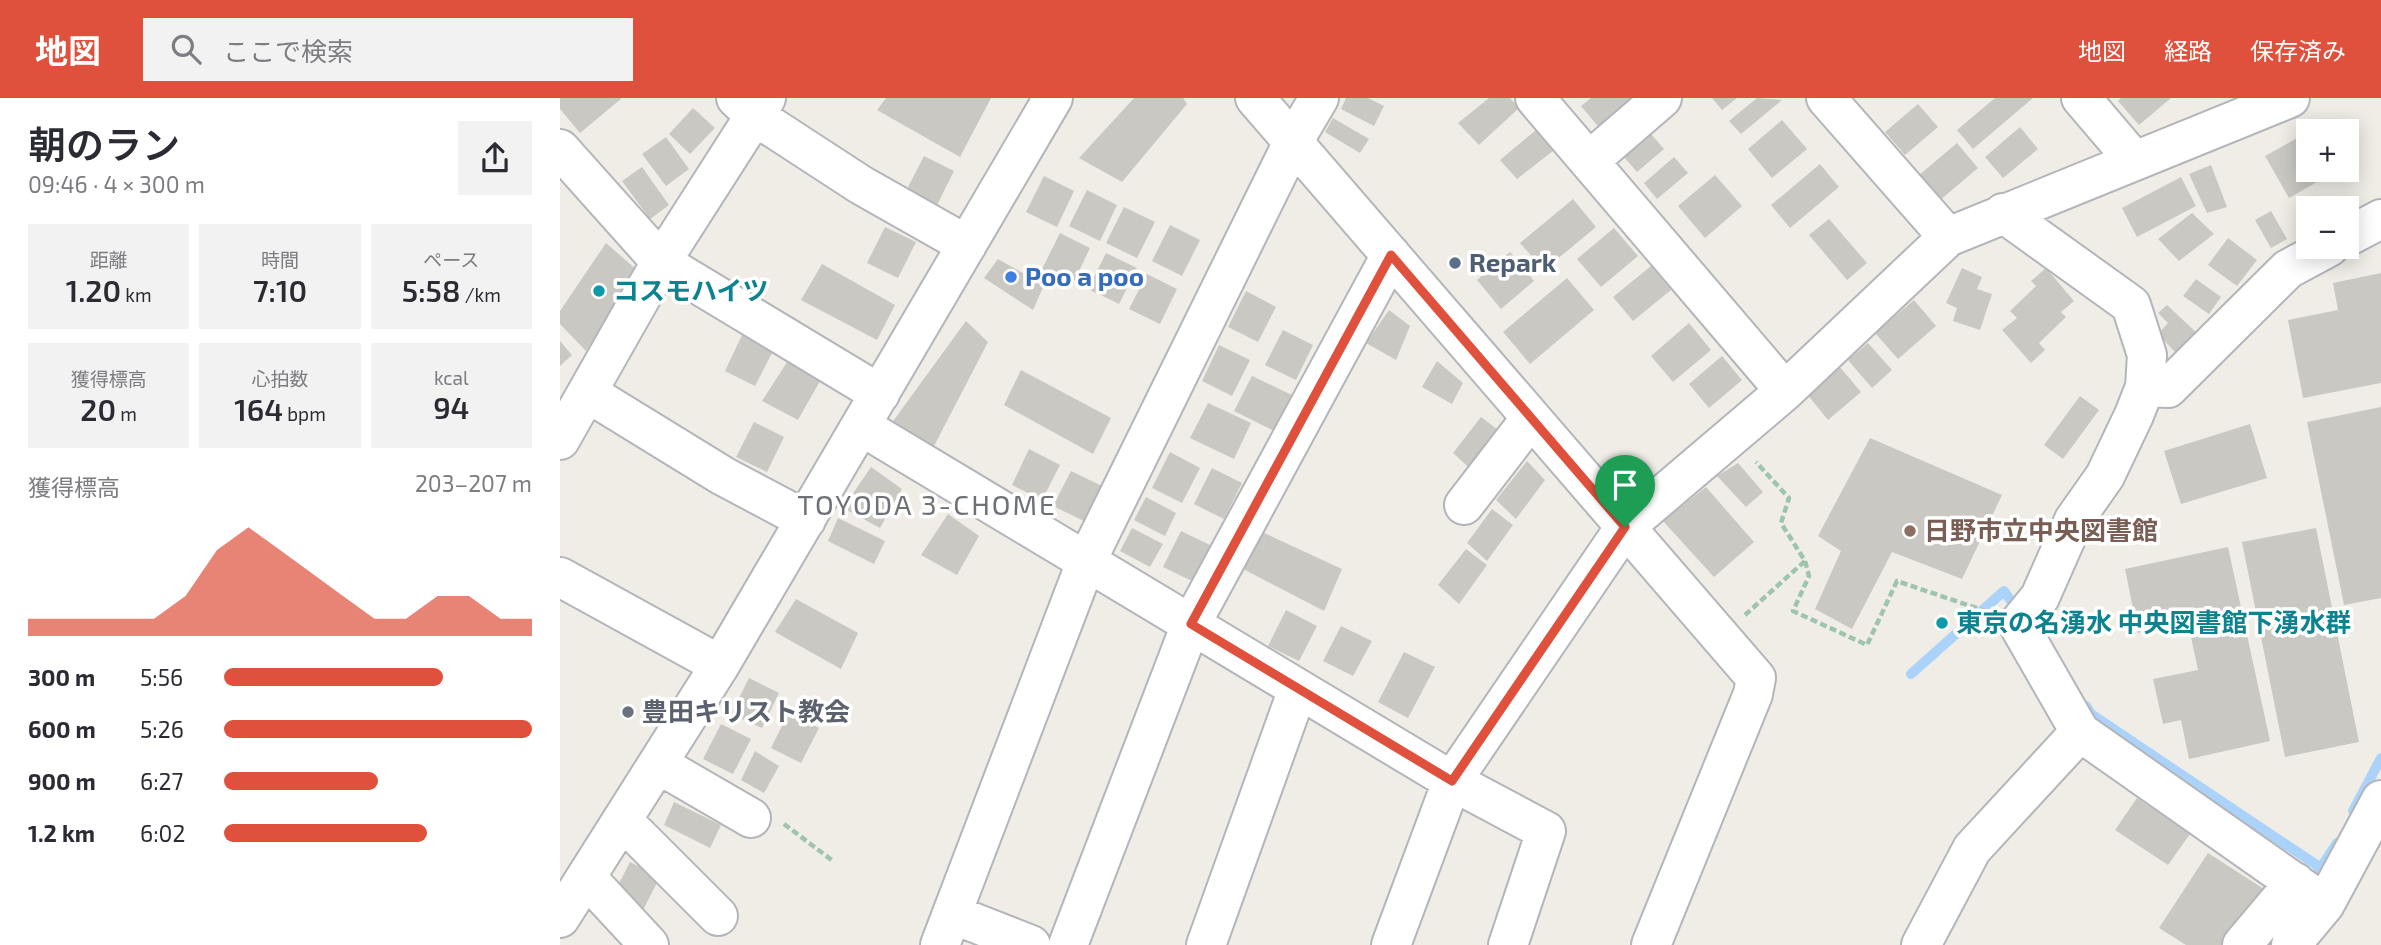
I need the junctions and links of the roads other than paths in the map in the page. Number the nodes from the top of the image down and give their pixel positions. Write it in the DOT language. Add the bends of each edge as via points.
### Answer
graph roads {
  1 [pos="1053,98"];
  2 [pos="1255,98"];
  3 [pos="1319,98"];
  4 [pos="1535,98"];
  5 [pos="1662,98"];
  6 [pos="1826,98"];
  7 [pos="2081,98"];
  8 [pos="2290,98"];
  9 [pos="752,104"];
  10 [pos="1293,142"];
  11 [pos="560,149"];
  12 [pos="2133,159"];
  13 [pos="1590,162"];
  14 [pos="2003,213"];
  15 [pos="2381,219"];
  16 [pos="2359,231"];
  17 [pos="1948,237"];
  18 [pos="967,245"];
  19 [pos="1391,255"];
  20 [pos="2307,259"];
  21 [pos="661,262"];
  22 [pos="2145,387"];
  23 [pos="1785,391"];
  24 [pos="589,393"];
  25 [pos="880,394"];
  26 [pos="1531,418"];
  27 [pos="861,426"];
  28 [pos="562,433"];
  29 [pos="1464,505"];
  30 [pos="806,520"];
  31 [pos="1625,527"];
  32 [pos="1086,562"];
  33 [pos="560,577"];
  34 [pos="1191,624"];
  35 [pos="720,665"];
  36 [pos="1298,689"];
  37 [pos="2080,732"];
  38 [pos="658,764"];
  39 [pos="1452,781"];
  40 [pos="2381,800"];
  41 [pos="751,818"];
  42 [pos="623,821"];
  43 [pos="586,877"];
  44 [pos="2310,893"];
  45 [pos="718,916"];
  46 [pos="560,918"];
  47 [pos="946,930"];
  48 [pos="1518,942"];
  49 [pos="649,945"];
  50 [pos="1031,945"];
  51 [pos="1068,945"];
  52 [pos="1206,945"];
  53 [pos="1391,945"];
  54 [pos="1651,945"];
  55 [pos="1922,945"];
  56 [pos="2242,945"];
  57 [pos="2291,945"];
  1 -- 18 [label="street"];
  2 -- 10 [label="street"];
  3 -- 10 [label="street"];
  4 -- 13 [label="street"];
  5 -- 13 [label="street"];
  6 -- 17 [label="street"];
  7 -- 12 [label="street"];
  8 -- 12 [label="street"];
  9 -- 18 [label="street" via="861,185"];
  9 -- 21 [label="street"];
  10 -- 19 [label="street"];
  10 -- 32 [label="street"];
  11 -- 21 [label="street"];
  12 -- 14 [label="street"];
  13 -- 23 [label="street"];
  14 -- 17 [label="street"];
  14 -- 22 [label="street" via="2131,304 2147,355"];
  15 -- 16 [label="street"];
  17 -- 23 [label="street"];
  18 -- 25 [label="street"];
  19 -- 26 [label="street"];
  19 -- 34 [label="street"];
  20 -- 22 [label="street" via="2288,269 2168,388"];
  21 -- 24 [label="street"];
  21 -- 25 [label="street"];
  22 -- 37 [label="street" via="2105,476 2074,520 2040,597 2018,624"];
  23 -- 31 [label="street"];
  24 -- 28 [label="street"];
  24 -- 30 [label="street" via="723,476"];
  25 -- 27 [label="street"];
  26 -- 29 [label="street"];
  26 -- 31 [label="street"];
  27 -- 30 [label="street"];
  27 -- 32 [label="street"];
  30 -- 35 [label="street"];
  31 -- 39 [label="street"];
  31 -- 54 [label="street" via="1756,678"];
  32 -- 34 [label="street"];
  32 -- 47 [label="street"];
  33 -- 35 [label="street"];
  34 -- 36 [label="street"];
  34 -- 51 [label="street"];
  35 -- 38 [label="street"];
  36 -- 39 [label="street"];
  36 -- 52 [label="street"];
  37 -- 44 [label="street"];
  37 -- 55 [label="street" via="1972,849"];
  38 -- 41 [label="street"];
  38 -- 42 [label="street"];
  39 -- 48 [label="street" via="1546,831"];
  39 -- 53 [label="street"];
  40 -- 44 [label="street"];
  42 -- 43 [label="street"];
  42 -- 45 [label="street"];
  43 -- 46 [label="street"];
  43 -- 49 [label="street"];
  44 -- 56 [label="street"];
  44 -- 57 [label="street"];
  47 -- 50 [label="street"];
}
